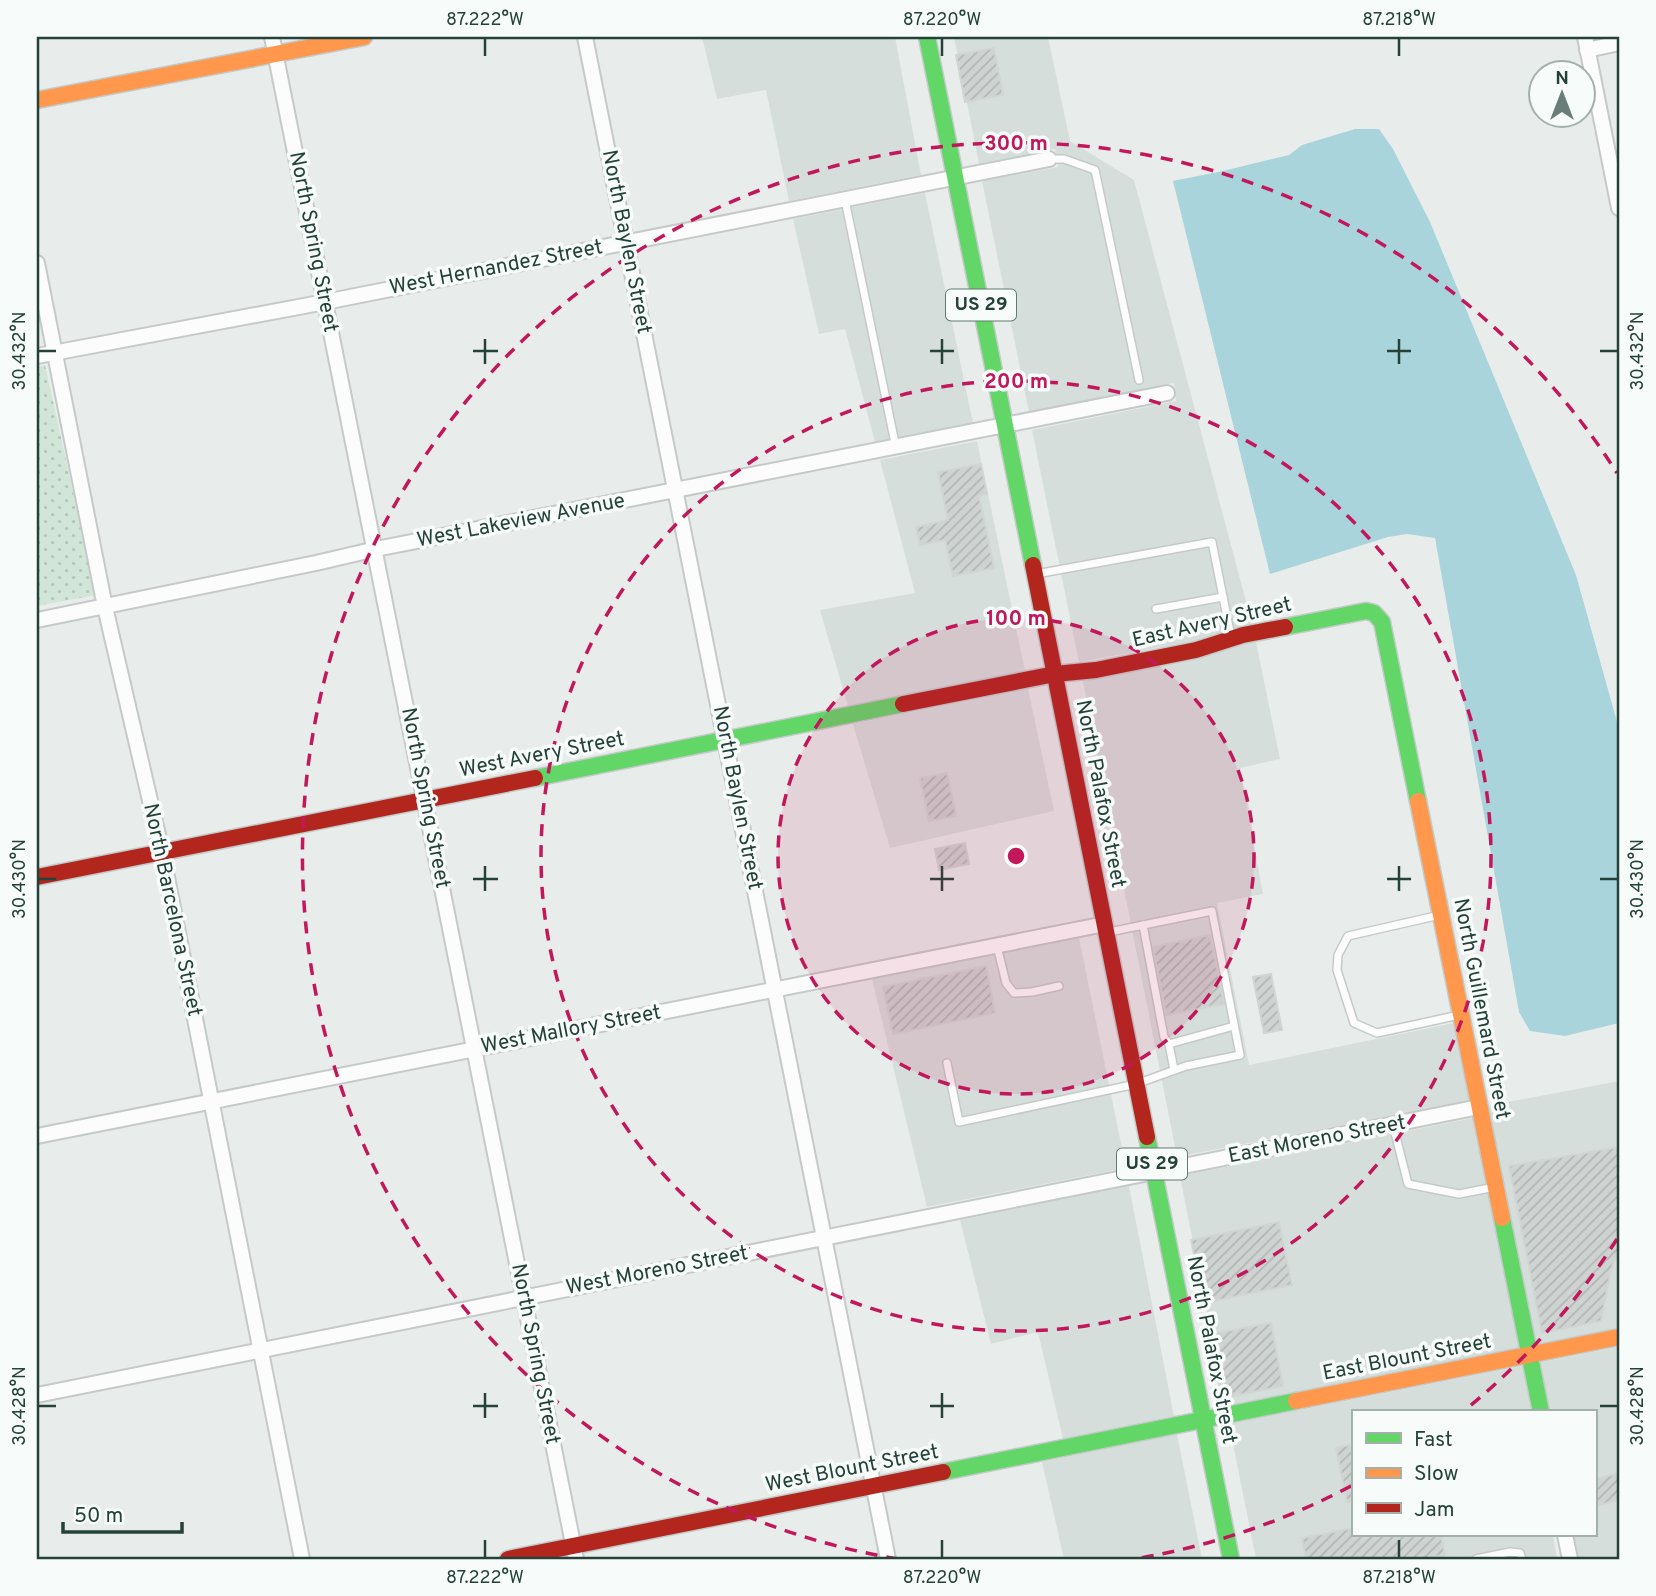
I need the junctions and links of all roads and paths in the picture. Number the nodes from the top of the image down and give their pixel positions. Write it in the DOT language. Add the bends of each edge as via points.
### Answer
graph roads {
  1 [pos="272,37"];
  2 [pos="363,37"];
  3 [pos="585,37"];
  4 [pos="927,37"];
  5 [pos="1586,43"];
  6 [pos="1619,43"];
  7 [pos="276,54"];
  8 [pos="37,100"];
  9 [pos="1049,159"];
  10 [pos="955,177"];
  11 [pos="845,199"];
  12 [pos="1619,208"];
  13 [pos="626,243"];
  14 [pos="37,263"];
  15 [pos="325,302"];
  16 [pos="53,353"];
  17 [pos="37,356"];
  18 [pos="1139,380"];
  19 [pos="1167,393"];
  20 [pos="1005,426"];
  21 [pos="896,448"];
  22 [pos="676,491"];
  23 [pos="376,549"];
  24 [pos="1035,574"];
  25 [pos="1223,597"];
  26 [pos="105,607"];
  27 [pos="1156,609"];
  28 [pos="1377,615"];
  29 [pos="37,620"];
  30 [pos="1231,639"];
  31 [pos="1055,674"];
  32 [pos="726,740"];
  33 [pos="425,799"];
  34 [pos="162,852"];
  35 [pos="37,877"];
  36 [pos="1441,915"];
  37 [pos="1143,925"];
  38 [pos="1105,928"];
  39 [pos="997,945"];
  40 [pos="1059,986"];
  41 [pos="776,989"];
  42 [pos="1461,1014"];
  43 [pos="1234,1026"];
  44 [pos="1169,1044"];
  45 [pos="475,1050"];
  46 [pos="947,1063"];
  47 [pos="1174,1070"];
  48 [pos="1136,1084"];
  49 [pos="212,1102"];
  50 [pos="1479,1107"];
  51 [pos="1393,1125"];
  52 [pos="37,1136"];
  53 [pos="1154,1171"];
  54 [pos="1495,1187"];
  55 [pos="825,1237"];
  56 [pos="524,1298"];
  57 [pos="1619,1337"];
  58 [pos="260,1350"];
  59 [pos="1530,1355"];
  60 [pos="37,1395"];
  61 [pos="1541,1410"];
  62 [pos="1203,1420"];
  63 [pos="874,1486"];
  64 [pos="1565,1536"];
  65 [pos="575,1553"];
  66 [pos="302,1559"];
  67 [pos="509,1559"];
  68 [pos="888,1559"];
  69 [pos="1231,1559"];
  70 [pos="1476,1559"];
  71 [pos="1522,1559"];
  72 [pos="1570,1559"];
  1 -- 7 [label="street, North Spring Street"];
  2 -- 7 [label="street"];
  3 -- 13 [label="street, North Baylen Street"];
  4 -- 10 [label="street, North Palafox Street / US 29"];
  5 -- 6 [label="street"];
  5 -- 12 [label="street"];
  7 -- 8 [label="street"];
  7 -- 15 [label="street, North Spring Street"];
  9 -- 10 [label="street, West Hernandez Street"];
  9 -- 18 [label="lane" via="1095,170"];
  10 -- 11 [label="street, West Hernandez Street"];
  10 -- 20 [label="street, North Palafox Street / US 29"];
  11 -- 13 [label="street, West Hernandez Street"];
  11 -- 21 [label="lane"];
  13 -- 15 [label="street, West Hernandez Street"];
  13 -- 22 [label="street, North Baylen Street"];
  14 -- 16 [label="street, North Barcelona Street"];
  15 -- 16 [label="street, West Hernandez Street"];
  15 -- 23 [label="street, North Spring Street"];
  16 -- 17 [label="street, West Hernandez Street"];
  16 -- 26 [label="street, North Barcelona Street"];
  19 -- 20 [label="street, West Lakeview Avenue"];
  20 -- 21 [label="street, West Lakeview Avenue"];
  20 -- 24 [label="street, North Palafox Street / US 29"];
  21 -- 22 [label="street, West Lakeview Avenue"];
  22 -- 23 [label="street, West Lakeview Avenue"];
  22 -- 32 [label="street, North Baylen Street"];
  23 -- 26 [label="street, West Lakeview Avenue"];
  23 -- 33 [label="street, North Spring Street"];
  24 -- 25 [label="lane" via="1212,542"];
  24 -- 31 [label="street, North Palafox Street / US 29"];
  25 -- 27 [label="lane"];
  25 -- 30 [label="lane"];
  26 -- 29 [label="street, West Lakeview Avenue"];
  26 -- 34 [label="street, North Barcelona Street"];
  28 -- 30 [label="street, East Avery Street" via="1366,611"];
  28 -- 36 [label="street, North Guillemard Street"];
  30 -- 31 [label="street, East Avery Street" via="1096,670"];
  31 -- 32 [label="street, West Avery Street"];
  31 -- 38 [label="street, North Palafox Street / US 29"];
  32 -- 33 [label="street, West Avery Street"];
  32 -- 41 [label="street, North Baylen Street"];
  33 -- 34 [label="street, West Avery Street"];
  33 -- 45 [label="street, North Spring Street"];
  34 -- 35 [label="street, West Avery Street"];
  34 -- 49 [label="street, North Barcelona Street"];
  36 -- 42 [label="street, North Guillemard Street"];
  36 -- 42 [label="lane" via="1348,936 1336,970 1354,1023 1377,1033"];
  37 -- 38 [label="lane"];
  37 -- 43 [label="lane" via="1212,911"];
  37 -- 44 [label="lane"];
  38 -- 39 [label="street, West Mallory Street"];
  38 -- 48 [label="street, North Palafox Street / US 29"];
  39 -- 40 [label="lane" via="1006,983 1014,993"];
  39 -- 41 [label="street, West Mallory Street"];
  41 -- 45 [label="street, West Mallory Street"];
  41 -- 55 [label="street, North Baylen Street"];
  42 -- 50 [label="street, North Guillemard Street"];
  43 -- 44 [label="lane"];
  43 -- 47 [label="lane" via="1240,1055"];
  44 -- 47 [label="lane"];
  45 -- 49 [label="street, West Mallory Street"];
  45 -- 56 [label="street, North Spring Street"];
  46 -- 48 [label="lane" via="960,1122"];
  47 -- 48 [label="lane"];
  48 -- 53 [label="street, North Palafox Street / US 29"];
  49 -- 52 [label="street, West Mallory Street"];
  49 -- 58 [label="street, North Barcelona Street"];
  50 -- 51 [label="street, East Moreno Street"];
  50 -- 54 [label="street, North Guillemard Street"];
  51 -- 53 [label="street, East Moreno Street"];
  51 -- 54 [label="lane" via="1409,1184 1459,1194"];
  53 -- 55 [label="street, West Moreno Street"];
  53 -- 62 [label="street, North Palafox Street / US 29"];
  54 -- 59 [label="street, North Guillemard Street"];
  55 -- 56 [label="street, West Moreno Street"];
  55 -- 63 [label="street, North Baylen Street"];
  56 -- 58 [label="street, West Moreno Street"];
  56 -- 65 [label="street, North Spring Street"];
  57 -- 59 [label="street, East Blount Street"];
  58 -- 60 [label="street, West Moreno Street"];
  58 -- 66 [label="street, North Barcelona Street"];
  59 -- 61 [label="street, North Guillemard Street"];
  59 -- 62 [label="street, East Blount Street"];
  62 -- 63 [label="street, West Blount Street"];
  62 -- 69 [label="street, North Palafox Street / US 29"];
  63 -- 65 [label="street, West Blount Street"];
  63 -- 68 [label="street, North Baylen Street"];
  64 -- 72 [label="street"];
  65 -- 67 [label="street, West Blount Street"];
  70 -- 71 [label="lane" via="1510,1552 1520,1553"];
}
